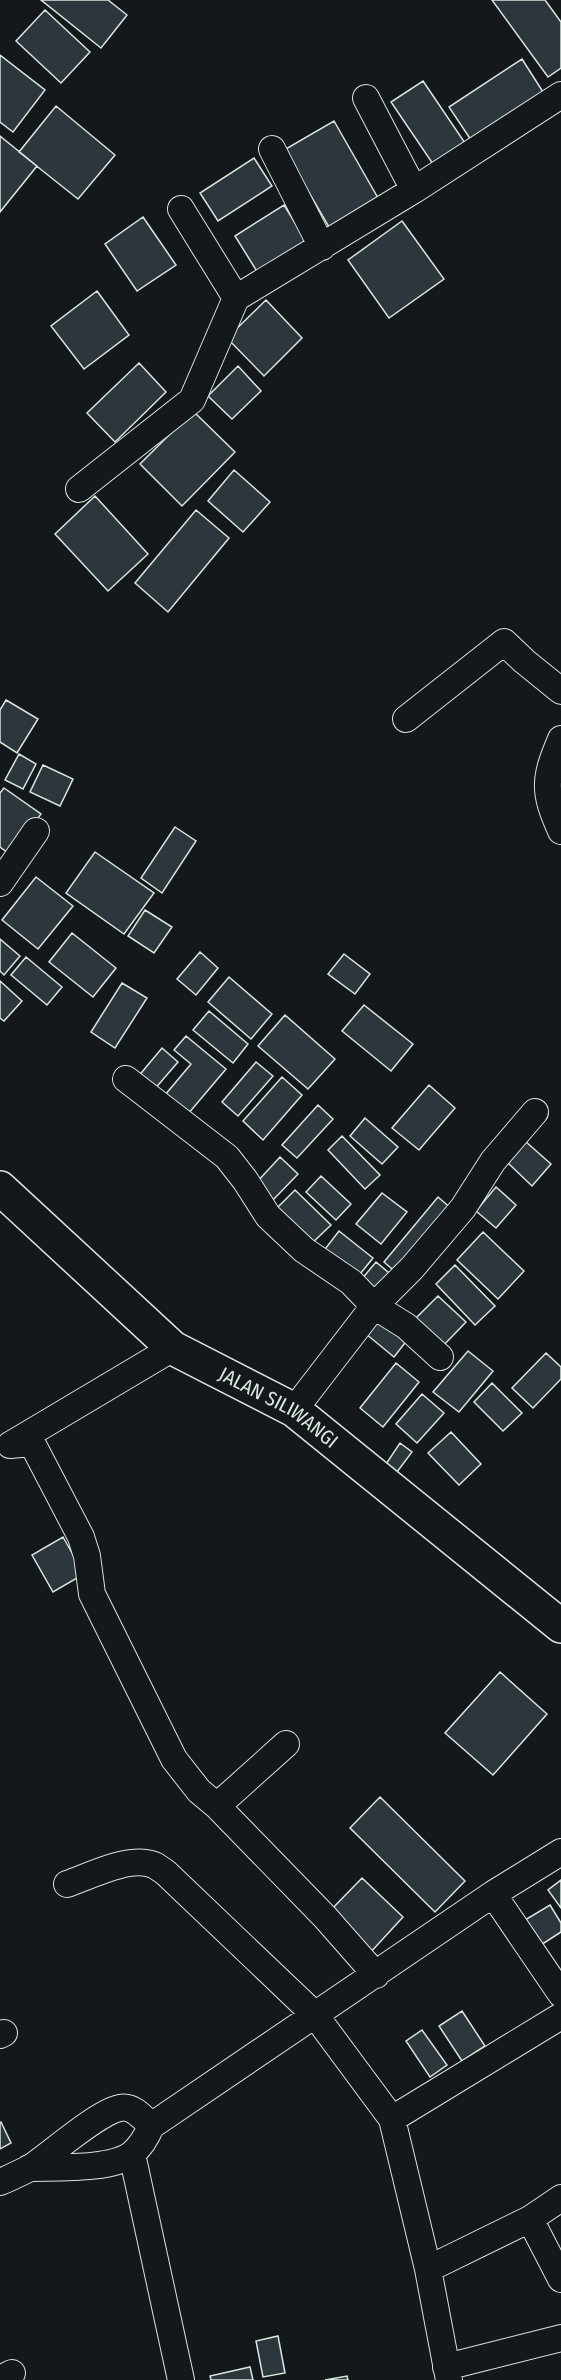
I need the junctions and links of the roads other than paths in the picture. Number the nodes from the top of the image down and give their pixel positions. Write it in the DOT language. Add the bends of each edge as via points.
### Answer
graph roads {
  1 [pos="561,95"];
  2 [pos="366,98"];
  3 [pos="272,149"];
  4 [pos="414,190"];
  5 [pos="181,209"];
  6 [pos="322,247"];
  7 [pos="236,298"];
  8 [pos="79,489"];
  9 [pos="561,690"];
  10 [pos="406,719"];
  11 [pos="561,739"];
  12 [pos="36,831"];
  13 [pos="561,831"];
  14 [pos="0,883"];
  15 [pos="126,1079"];
  16 [pos="535,1112"];
  17 [pos="0,1188"];
  18 [pos="374,1306"];
  19 [pos="173,1348"];
  20 [pos="440,1357"];
  21 [pos="294,1410"];
  22 [pos="5,1448"];
  23 [pos="561,1626"];
  24 [pos="286,1744"];
  25 [pos="217,1806"];
  26 [pos="561,1852"];
  27 [pos="67,1884"];
  28 [pos="493,1894"];
  29 [pos="376,1975"];
  30 [pos="561,1994"];
  31 [pos="315,2015"];
  32 [pos="561,2016"];
  33 [pos="392,2119"];
  34 [pos="151,2126"];
  35 [pos="132,2154"];
  36 [pos="29,2168"];
  37 [pos="0,2182"];
  38 [pos="561,2198"];
  39 [pos="530,2219"];
  40 [pos="428,2269"];
  41 [pos="561,2279"];
  42 [pos="561,2338"];
  43 [pos="448,2373"];
  44 [pos="181,2380"];
  1 -- 4 [label="street"];
  2 -- 4 [label="street"];
  3 -- 6 [label="street"];
  4 -- 6 [label="street"];
  5 -- 7 [label="street"];
  6 -- 7 [label="street"];
  7 -- 8 [label="street" via="192,400"];
  9 -- 10 [label="street" via="504,642"];
  11 -- 13 [label="street" via="548,769 547,794"];
  12 -- 14 [label="street"];
  15 -- 18 [label="street" via="227,1157 268,1216 304,1250 351,1282"];
  16 -- 18 [label="street" via="493,1161 463,1208"];
  17 -- 19 [label="main road, JALAN SILIWANGI"];
  18 -- 20 [label="street" via="406,1326"];
  18 -- 21 [label="street"];
  19 -- 21 [label="main road, JALAN SILIWANGI"];
  19 -- 22 [label="street"];
  21 -- 23 [label="main road, JALAN SILIWANGI"];
  22 -- 25 [label="street" via="32,1443 81,1537 92,1594 174,1759"];
  24 -- 25 [label="street"];
  25 -- 29 [label="street"];
  26 -- 28 [label="street"];
  27 -- 31 [label="street" via="118,1866 153,1864"];
  28 -- 29 [label="street"];
  28 -- 30 [label="street"];
  29 -- 31 [label="street"];
  31 -- 33 [label="street"];
  31 -- 34 [label="street"];
  32 -- 33 [label="street"];
  33 -- 40 [label="street"];
  34 -- 35 [label="street"];
  34 -- 36 [label="street" via="130,2109 120,2108 103,2115"];
  35 -- 36 [label="street" via="115,2162"];
  35 -- 44 [label="street"];
  36 -- 37 [label="street"];
  38 -- 39 [label="street"];
  39 -- 40 [label="street"];
  39 -- 41 [label="street"];
  40 -- 43 [label="street"];
  42 -- 43 [label="street"];
}
